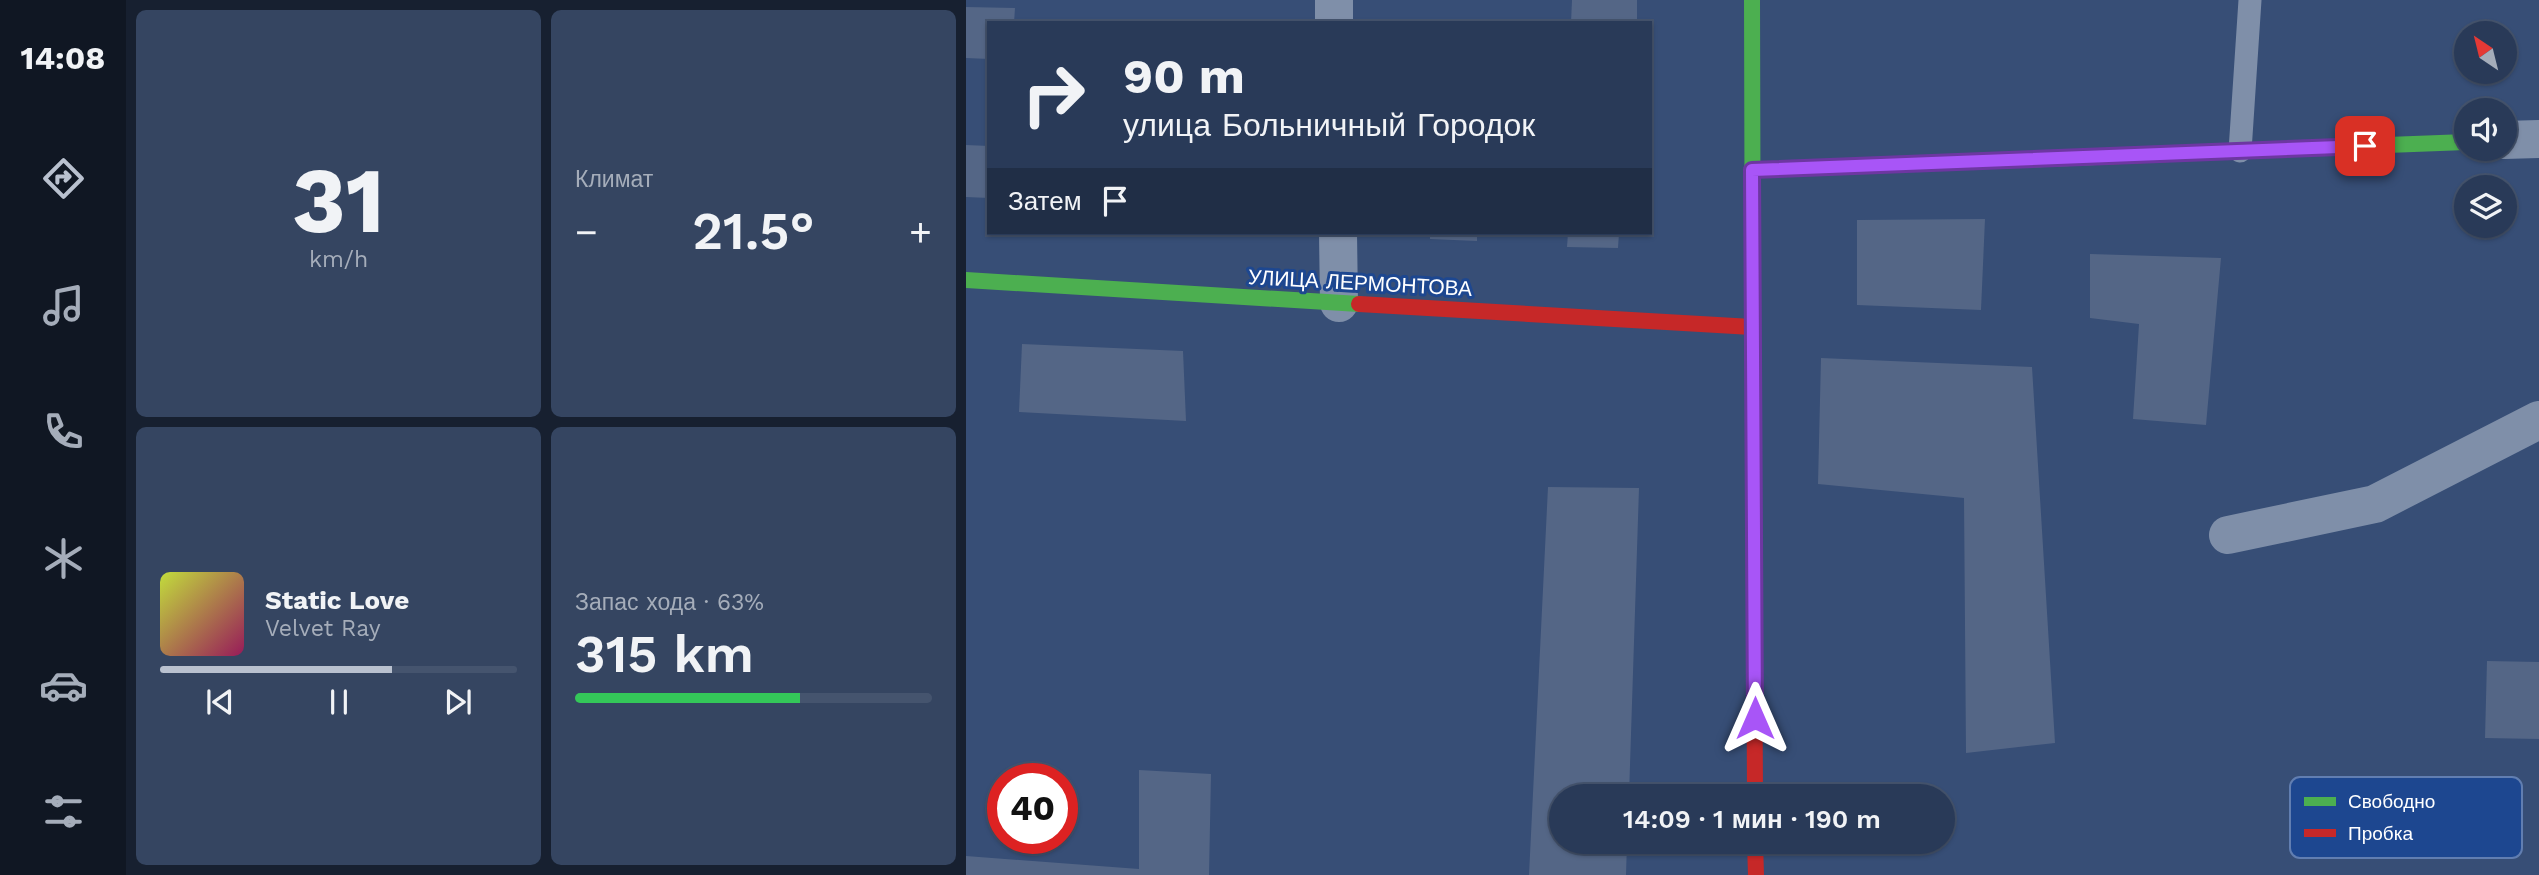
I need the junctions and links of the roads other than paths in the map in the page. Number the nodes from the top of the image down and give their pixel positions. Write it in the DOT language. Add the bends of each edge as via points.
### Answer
graph roads {
  1 [pos="1334,0"];
  2 [pos="1752,0"];
  3 [pos="2250,0"];
  4 [pos="1334,21"];
  5 [pos="2539,139"];
  6 [pos="2517,140"];
  7 [pos="2454,142"];
  8 [pos="2240,151"];
  9 [pos="1752,170"];
  10 [pos="1338,235"];
  11 [pos="966,280"];
  12 [pos="1339,303"];
  13 [pos="1752,327"];
  14 [pos="2539,420"];
  15 [pos="2228,535"];
  16 [pos="1755,784"];
  17 [pos="1755,854"];
  18 [pos="1756,875"];
  1 -- 4 [label="street"];
  2 -- 9 [label="street"];
  3 -- 8 [label="lane"];
  5 -- 6 [label="street"];
  7 -- 8 [label="street"];
  8 -- 9 [label="street"];
  9 -- 13 [label="street"];
  10 -- 12 [label="street"];
  11 -- 12 [label="street, УЛИЦА ЛЕРМОНТОВА"];
  12 -- 13 [label="street, УЛИЦА ЛЕРМОНТОВА"];
  13 -- 16 [label="street"];
  14 -- 15 [label="street" via="2375,504"];
  17 -- 18 [label="street"];
}
